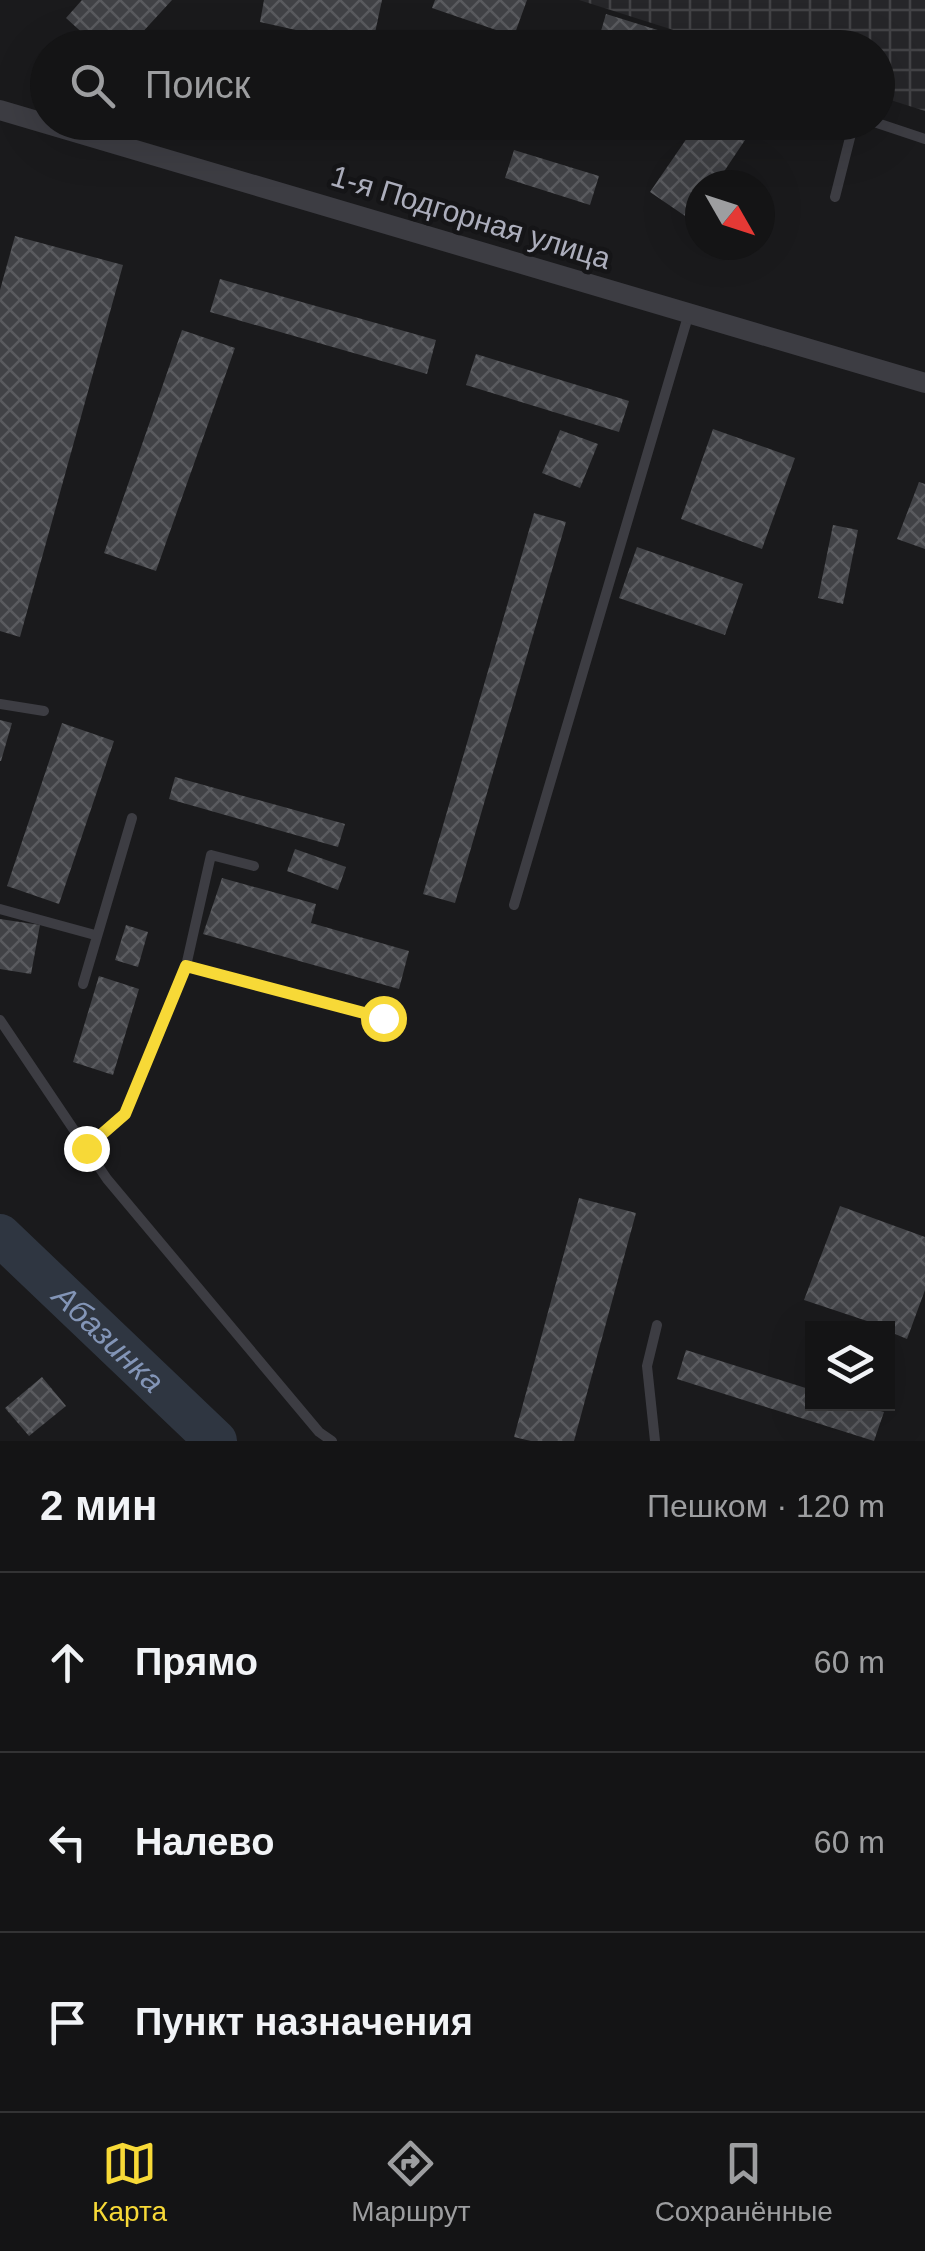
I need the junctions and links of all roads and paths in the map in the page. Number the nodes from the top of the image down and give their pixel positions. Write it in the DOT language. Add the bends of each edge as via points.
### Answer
graph roads {
  1 [pos="0,110"];
  2 [pos="30,119"];
  3 [pos="895,129"];
  4 [pos="925,139"];
  5 [pos="102,140"];
  6 [pos="849,140"];
  7 [pos="835,197"];
  8 [pos="689,313"];
  9 [pos="925,383"];
  10 [pos="0,704"];
  11 [pos="44,710"];
  12 [pos="132,818"];
  13 [pos="254,866"];
  14 [pos="514,905"];
  15 [pos="0,909"];
  16 [pos="95,935"];
  17 [pos="186,966"];
  18 [pos="82,984"];
  19 [pos="383,1018"];
  20 [pos="0,1020"];
  21 [pos="86,1148"];
  22 [pos="658,1325"];
  23 [pos="332,1441"];
  24 [pos="655,1441"];
  1 -- 2 [label="street, 1-я Подгорная улица"];
  3 -- 4 [label="lane"];
  5 -- 8 [label="street, 1-я Подгорная улица"];
  6 -- 7 [label="lane"];
  8 -- 9 [label="street, 1-я Подгорная улица"];
  8 -- 14 [label="lane"];
  10 -- 11 [label="lane"];
  12 -- 16 [label="lane"];
  13 -- 17 [label="lane" via="211,855"];
  15 -- 16 [label="lane"];
  16 -- 18 [label="lane"];
  17 -- 19 [label="lane"];
  17 -- 21 [label="lane" via="125,1114"];
  20 -- 21 [label="lane"];
  21 -- 23 [label="lane"];
  22 -- 24 [label="lane" via="647,1366"];
}
